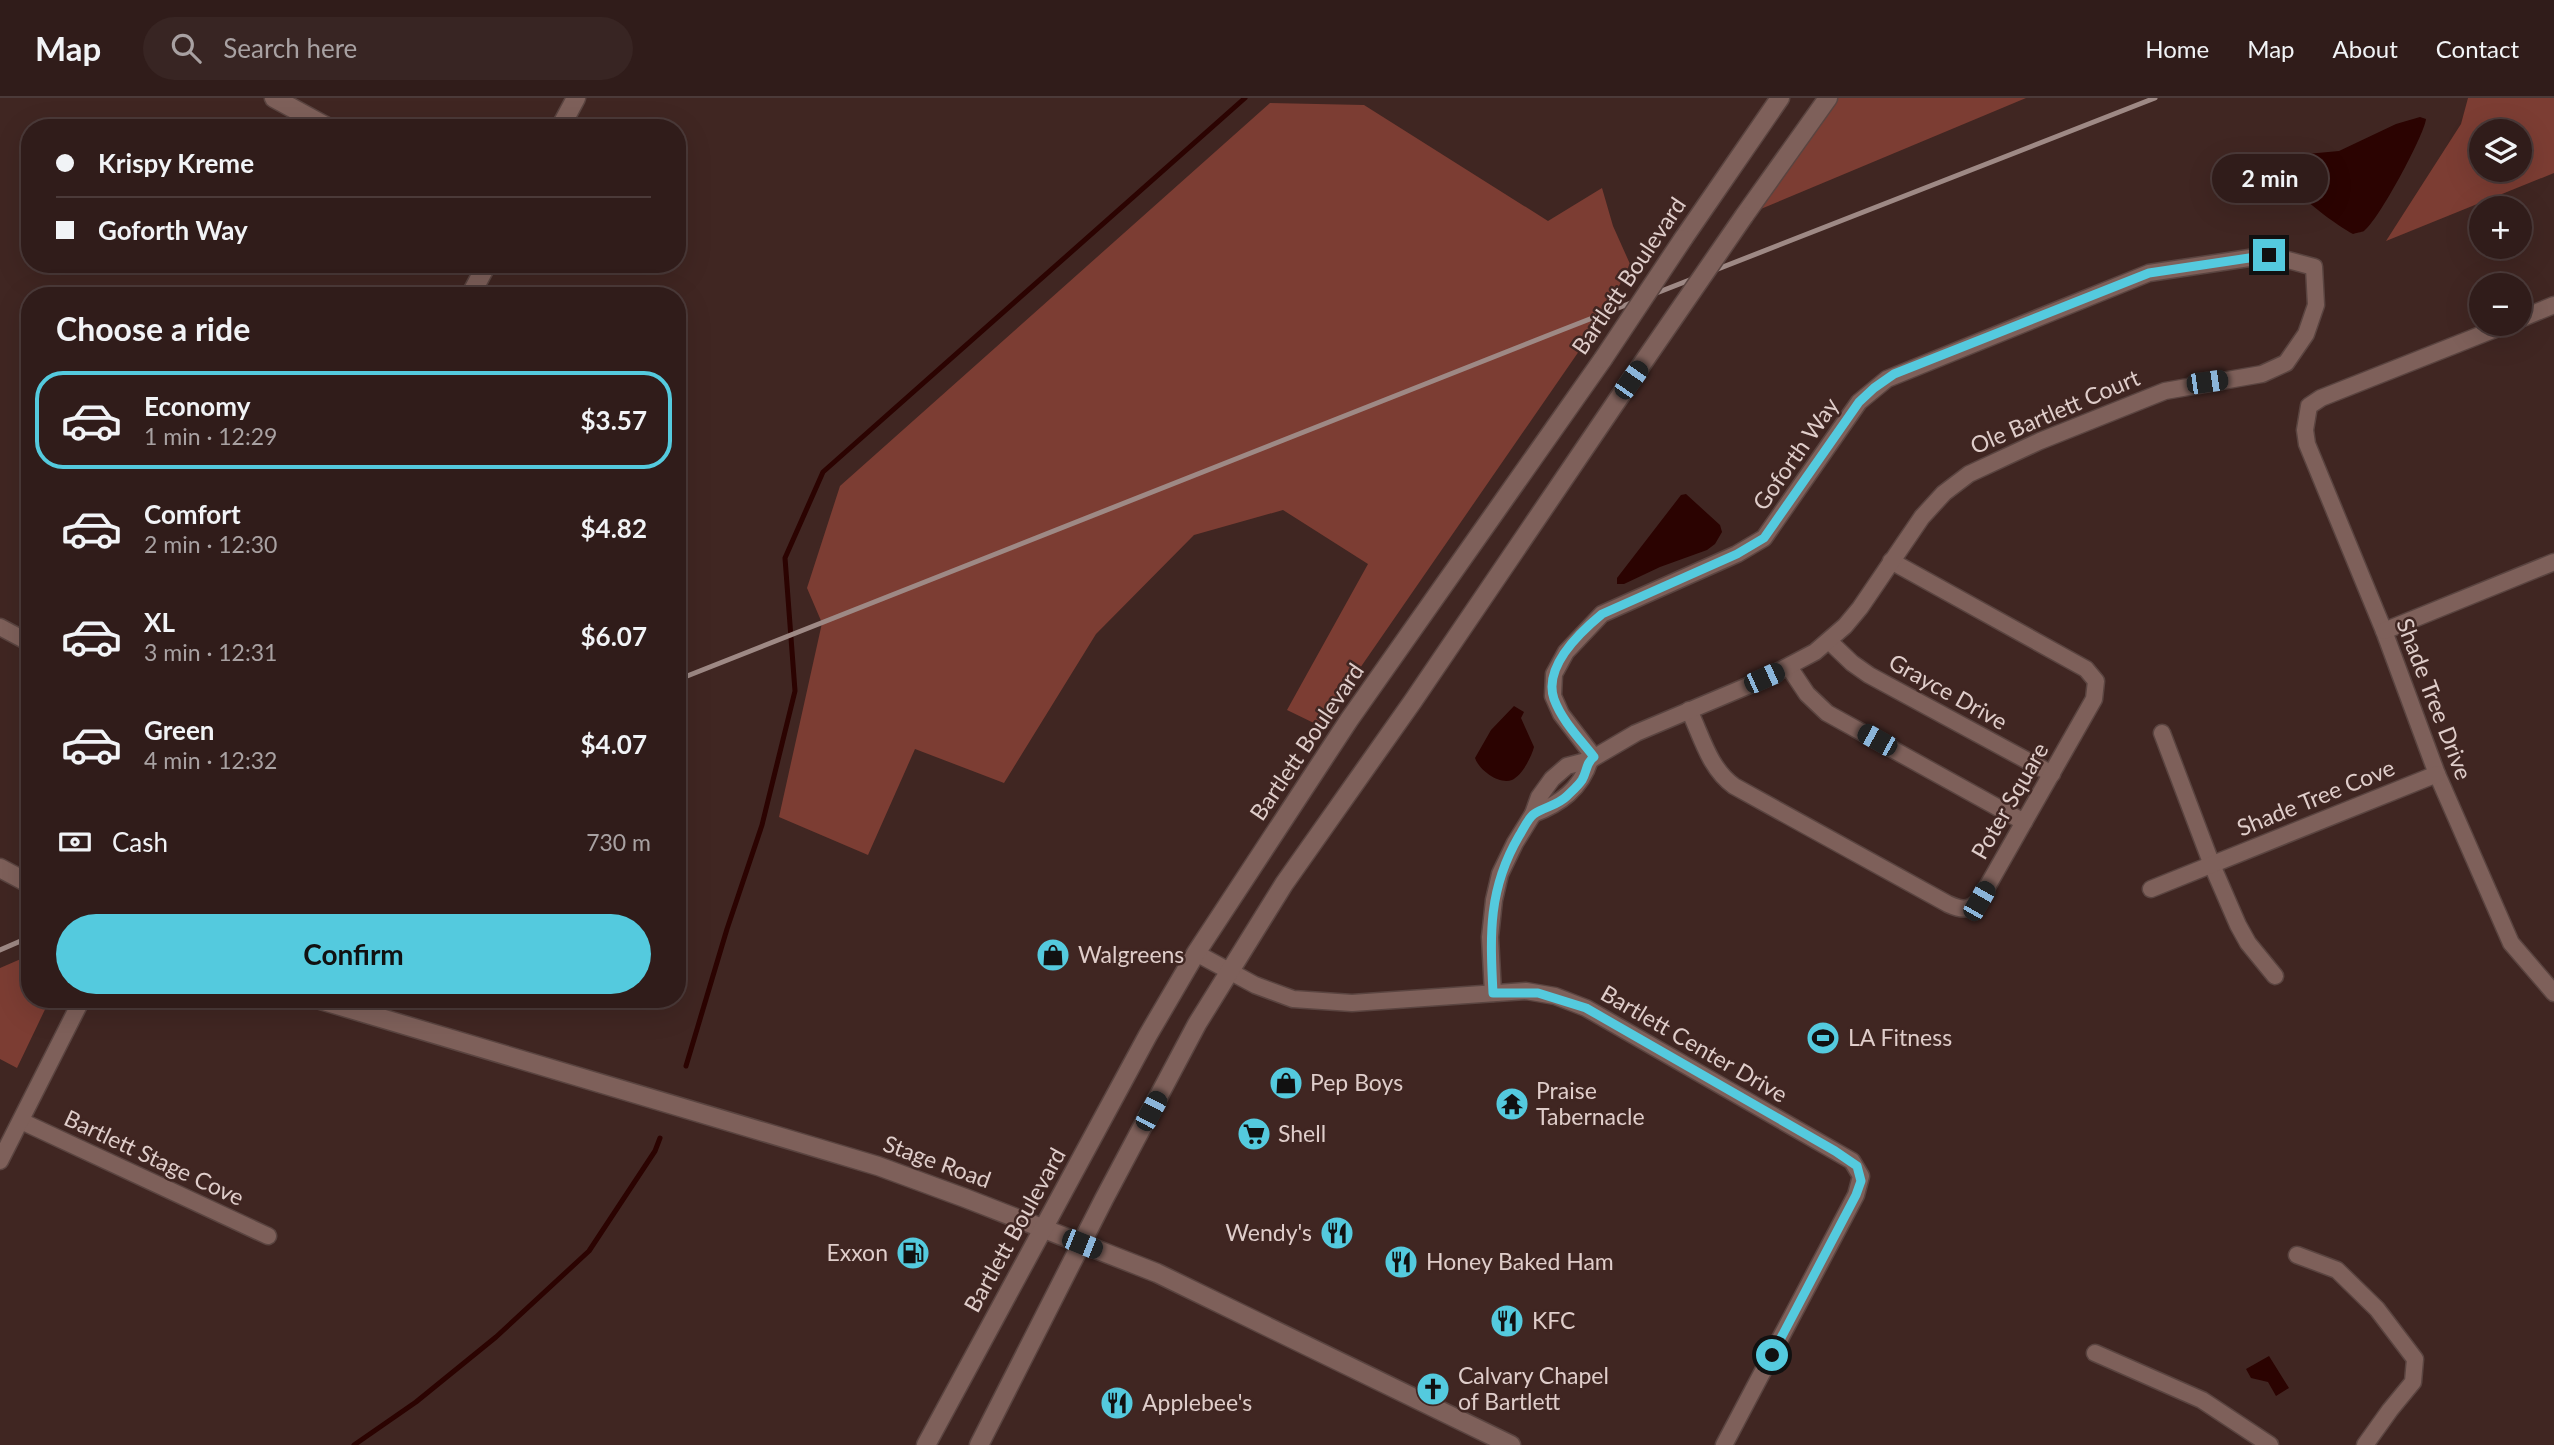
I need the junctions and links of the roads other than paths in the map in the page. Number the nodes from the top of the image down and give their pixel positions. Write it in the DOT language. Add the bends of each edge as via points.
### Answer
graph roads {
  1 [pos="274,98"];
  2 [pos="576,98"];
  3 [pos="1780,98"];
  4 [pos="1828,98"];
  5 [pos="312,119"];
  6 [pos="565,119"];
  7 [pos="2314,267"];
  8 [pos="2554,305"];
  9 [pos="2532,314"];
  10 [pos="2478,336"];
  11 [pos="1891,561"];
  12 [pos="2554,562"];
  13 [pos="0,627"];
  14 [pos="2384,631"];
  15 [pos="21,638"];
  16 [pos="1829,641"];
  17 [pos="1789,667"];
  18 [pos="1689,710"];
  19 [pos="2162,733"];
  20 [pos="1592,759"];
  21 [pos="2052,774"];
  22 [pos="2437,774"];
  23 [pos="1533,814"];
  24 [pos="2024,822"];
  25 [pos="2212,865"];
  26 [pos="0,869"];
  27 [pos="21,880"];
  28 [pos="2151,889"];
  29 [pos="1196,953"];
  30 [pos="1229,974"];
  31 [pos="2275,976"];
  32 [pos="1493,993"];
  33 [pos="2554,993"];
  34 [pos="78,1008"];
  35 [pos="347,1008"];
  36 [pos="21,1121"];
  37 [pos="0,1161"];
  38 [pos="1043,1228"];
  39 [pos="268,1236"];
  40 [pos="1082,1244"];
  41 [pos="2297,1255"];
  42 [pos="2095,1353"];
  43 [pos="926,1445"];
  44 [pos="979,1445"];
  45 [pos="1511,1445"];
  46 [pos="1724,1445"];
  47 [pos="2270,1445"];
  48 [pos="2365,1445"];
  1 -- 5 [label="main road"];
  2 -- 6 [label="main road"];
  3 -- 29 [label="main road, Bartlett Boulevard, bridge" via="1349,720"];
  4 -- 30 [label="main road, bridge" via="1284,884"];
  7 -- 11 [label="street, Ole Bartlett Court" via="2316,305 2306,334 2286,363 2262,374 2165,391 1980,468 1934,503"];
  7 -- 20 [label="street, Goforth Way" via="2269,255 2149,273 1887,379 1859,402 1764,538 1608,610 1566,652 1554,674 1553,696"];
  8 -- 9 [label="street"];
  10 -- 14 [label="street, Shade Tree Drive" via="2309,406 2308,444"];
  11 -- 16 [label="street, Ole Bartlett Court" via="1860,608"];
  11 -- 21 [label="street, Poter Square" via="2094,677 2094,699"];
  12 -- 14 [label="street"];
  13 -- 15 [label="street"];
  14 -- 22 [label="street, Shade Tree Drive"];
  16 -- 17 [label="street, Ole Bartlett Court"];
  16 -- 21 [label="street, Grayce Drive" via="1869,675"];
  17 -- 18 [label="street, Ole Bartlett Court"];
  17 -- 24 [label="street" via="1827,713"];
  18 -- 20 [label="street, Ole Bartlett Court" via="1615,743"];
  18 -- 24 [label="street, Poter Square" via="1713,763 1734,786 1958,909 1979,901"];
  19 -- 25 [label="street"];
  20 -- 23 [label="street, Ole Bartlett Court" via="1565,798"];
  20 -- 23 [label="street, Ole Bartlett Court" via="1567,766 1552,779"];
  21 -- 24 [label="street, Poter Square"];
  22 -- 25 [label="street, Shade Tree Cove"];
  22 -- 33 [label="street, Shade Tree Drive" via="2511,943"];
  23 -- 32 [label="street, Ole Bartlett Court" via="1508,856 1497,886 1490,937"];
  25 -- 28 [label="street, Shade Tree Cove"];
  25 -- 31 [label="street" via="2248,943"];
  26 -- 27 [label="main road"];
  29 -- 30 [label="street, Bartlett Center Drive"];
  29 -- 38 [label="main road, Bartlett Boulevard"];
  30 -- 32 [label="street, Bartlett Center Drive" via="1293,999 1352,1003"];
  30 -- 40 [label="main road" via="1197,1024"];
  32 -- 46 [label="street, Bartlett Center Drive" via="1538,993 1586,1008 1844,1156 1860,1171 1856,1195"];
  34 -- 36 [label="street"];
  35 -- 38 [label="main road, Stage Road" via="895,1171"];
  36 -- 37 [label="street"];
  36 -- 39 [label="street, Bartlett Stage Cove"];
  38 -- 40 [label="main road, Stage Road"];
  38 -- 43 [label="main road, Bartlett Boulevard"];
  40 -- 44 [label="main road"];
  40 -- 45 [label="main road, Stage Road" via="1179,1283"];
  41 -- 48 [label="street" via="2337,1270 2377,1309 2415,1359 2413,1382"];
  42 -- 47 [label="street" via="2202,1400"];
}
